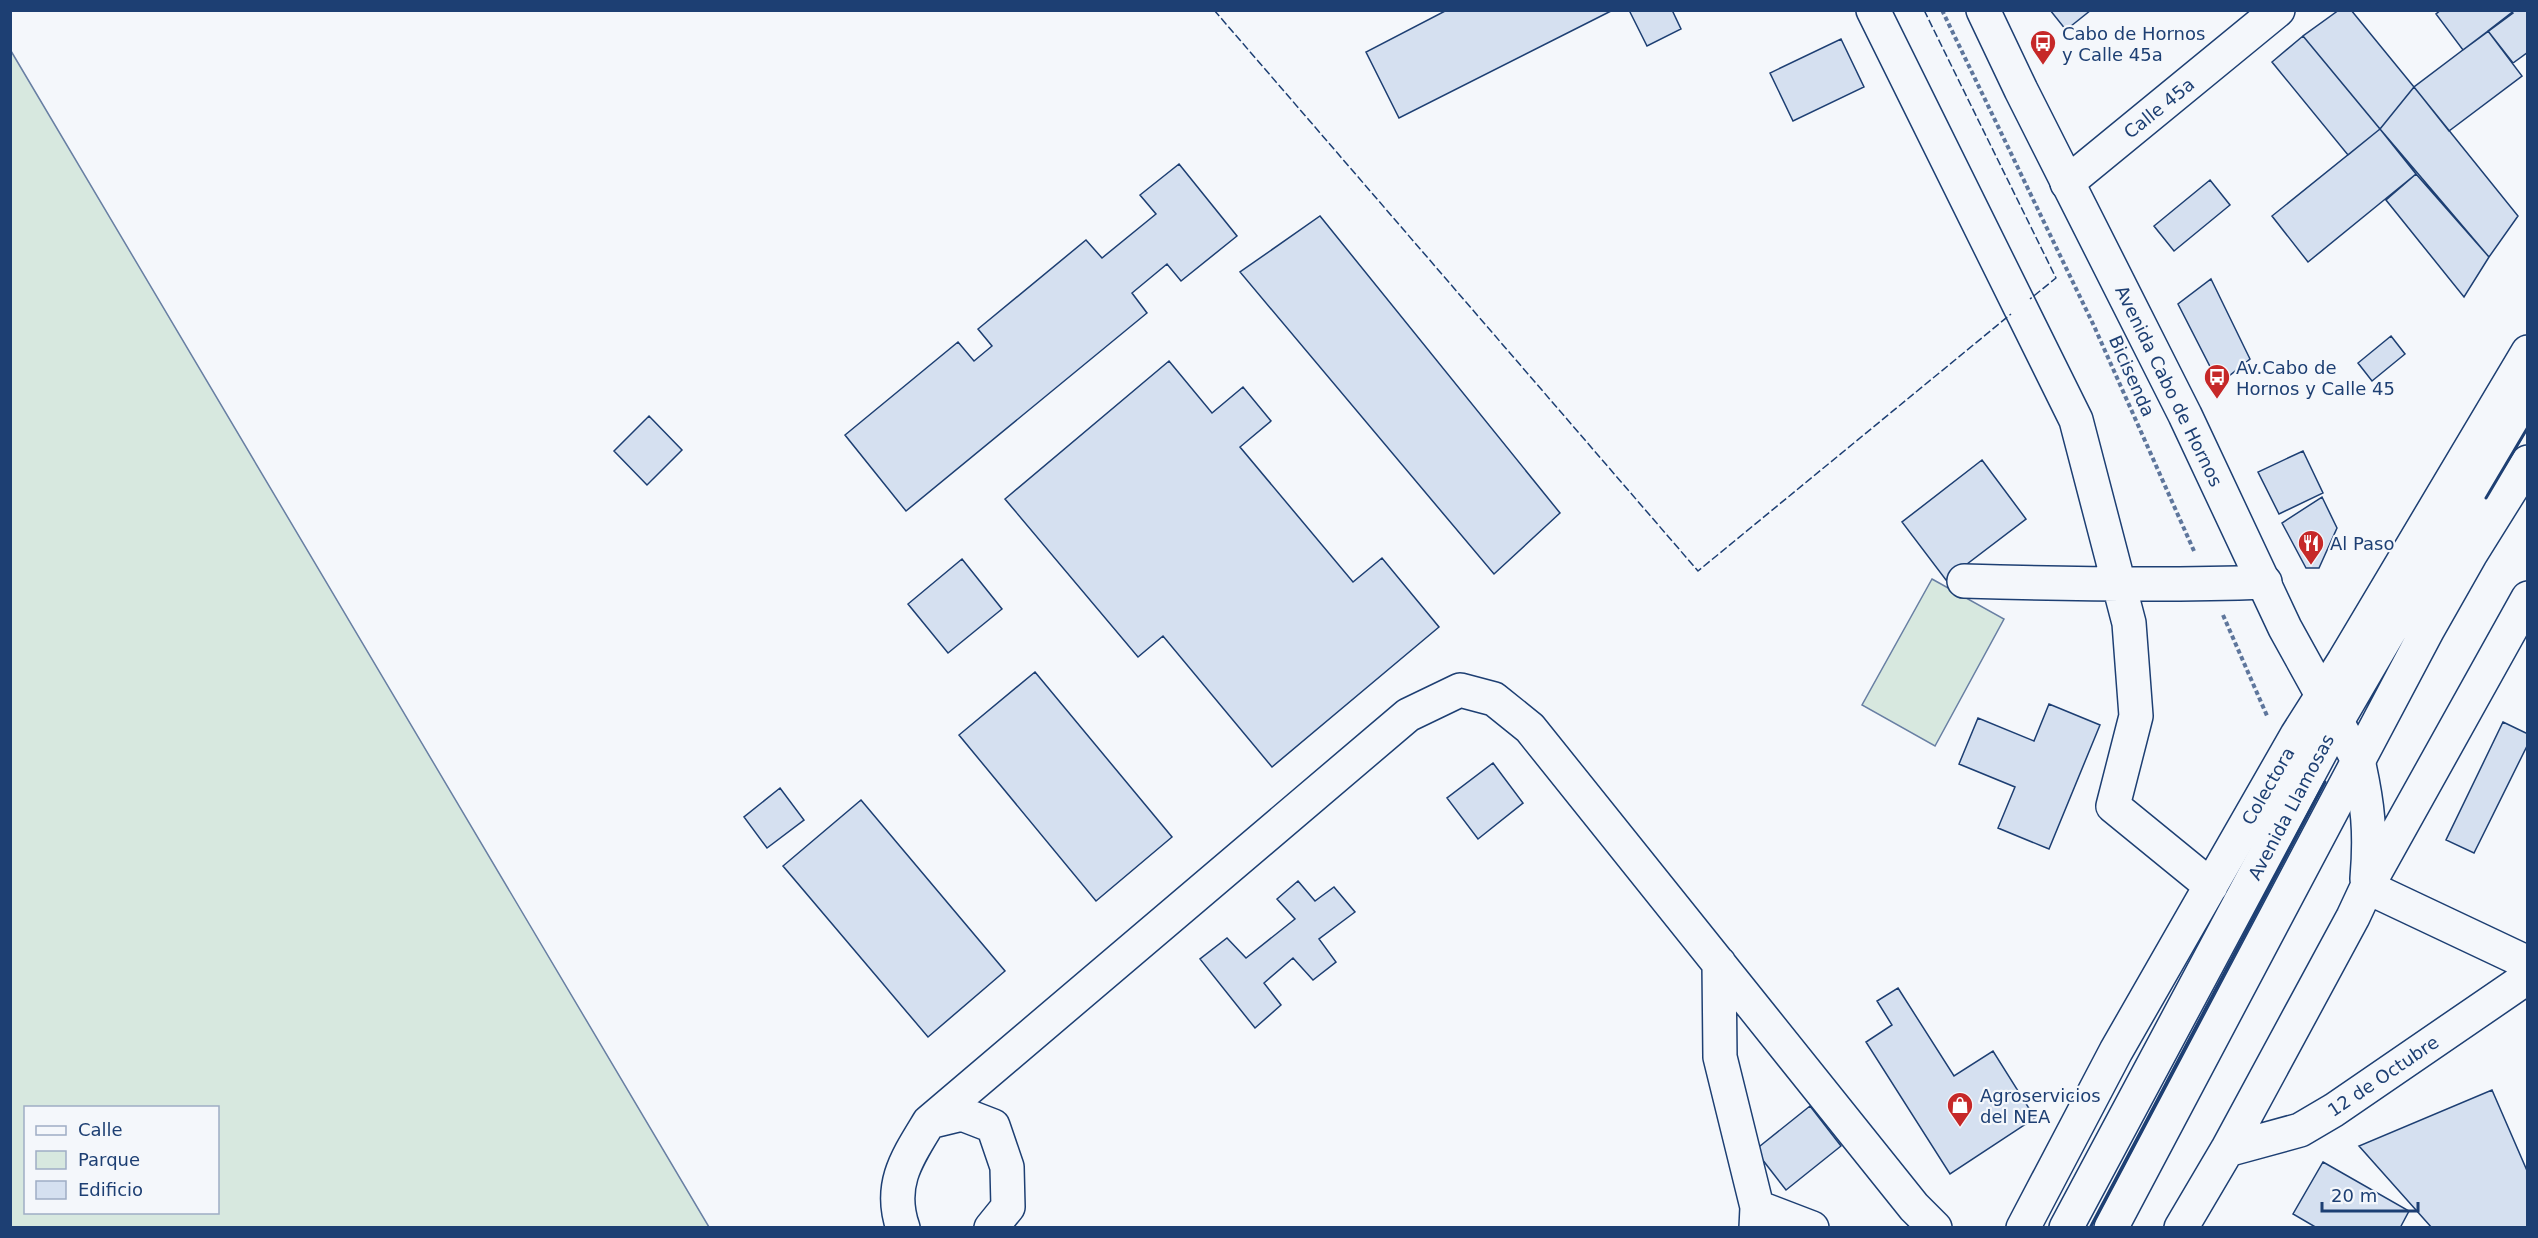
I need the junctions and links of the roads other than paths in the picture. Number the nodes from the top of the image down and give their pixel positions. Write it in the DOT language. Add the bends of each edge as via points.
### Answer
graph roads {
  1 [pos="1873,10"];
  2 [pos="1983,10"];
  3 [pos="2278,10"];
  4 [pos="2067,183"];
  5 [pos="2528,352"];
  6 [pos="2528,393"];
  7 [pos="2528,462"];
  8 [pos="1964,581"];
  9 [pos="2265,582"];
  10 [pos="2119,585"];
  11 [pos="2528,598"];
  12 [pos="2329,710"];
  13 [pos="2358,760"];
  14 [pos="2211,886"];
  15 [pos="2367,887"];
  16 [pos="1719,963"];
  17 [pos="2528,963"];
  18 [pos="2528,977"];
  19 [pos="929,1122"];
  20 [pos="2227,1150"];
  21 [pos="1756,1217"];
  22 [pos="1916,1221"];
  23 [pos="903,1227"];
  24 [pos="992,1227"];
  25 [pos="1812,1227"];
  26 [pos="2023,1227"];
  27 [pos="2066,1227"];
  28 [pos="2110,1227"];
  29 [pos="2181,1227"];
  1 -- 10 [label="main road" via="2076,420"];
  2 -- 4 [label="main road, Avenida Cabo de Hornos"];
  3 -- 4 [label="main road, Calle 45a"];
  4 -- 9 [label="main road, Avenida Cabo de Hornos"];
  5 -- 12 [label="main road, Colectora"];
  6 -- 12 [label="main road, Avenida Llamosas"];
  7 -- 13 [label="main road, Avenida Llamosas" via="2470,555"];
  8 -- 10 [label="main road"];
  9 -- 10 [label="main road"];
  9 -- 12 [label="main road, Avenida Cabo de Hornos"];
  10 -- 14 [label="main road" via="2129,623 2136,716 2113,806"];
  11 -- 15 [label="main road"];
  12 -- 13 [label="main road, Avenida Cabo de Hornos"];
  12 -- 14 [label="main road, Colectora" via="2284,758"];
  12 -- 27 [label="main road, Avenida Llamosas"];
  13 -- 15 [label="main road" via="2368,813"];
  13 -- 28 [label="main road, Avenida Llamosas"];
  14 -- 26 [label="main road, Colectora" via="2116,1051"];
  15 -- 17 [label="main road"];
  15 -- 20 [label="main road"];
  16 -- 19 [label="main road" via="1530,728 1494,699 1461,690 1408,716"];
  16 -- 21 [label="main road" via="1720,1057"];
  16 -- 22 [label="main road"];
  18 -- 20 [label="main road, 12 de Octubre" via="2300,1130"];
  19 -- 23 [label="main road" via="908,1155 899,1181 896,1208"];
  19 -- 24 [label="main road" via="962,1114 993,1126 1007,1167 1008,1207"];
  20 -- 29 [label="main road"];
  21 -- 25 [label="main road"];
}
